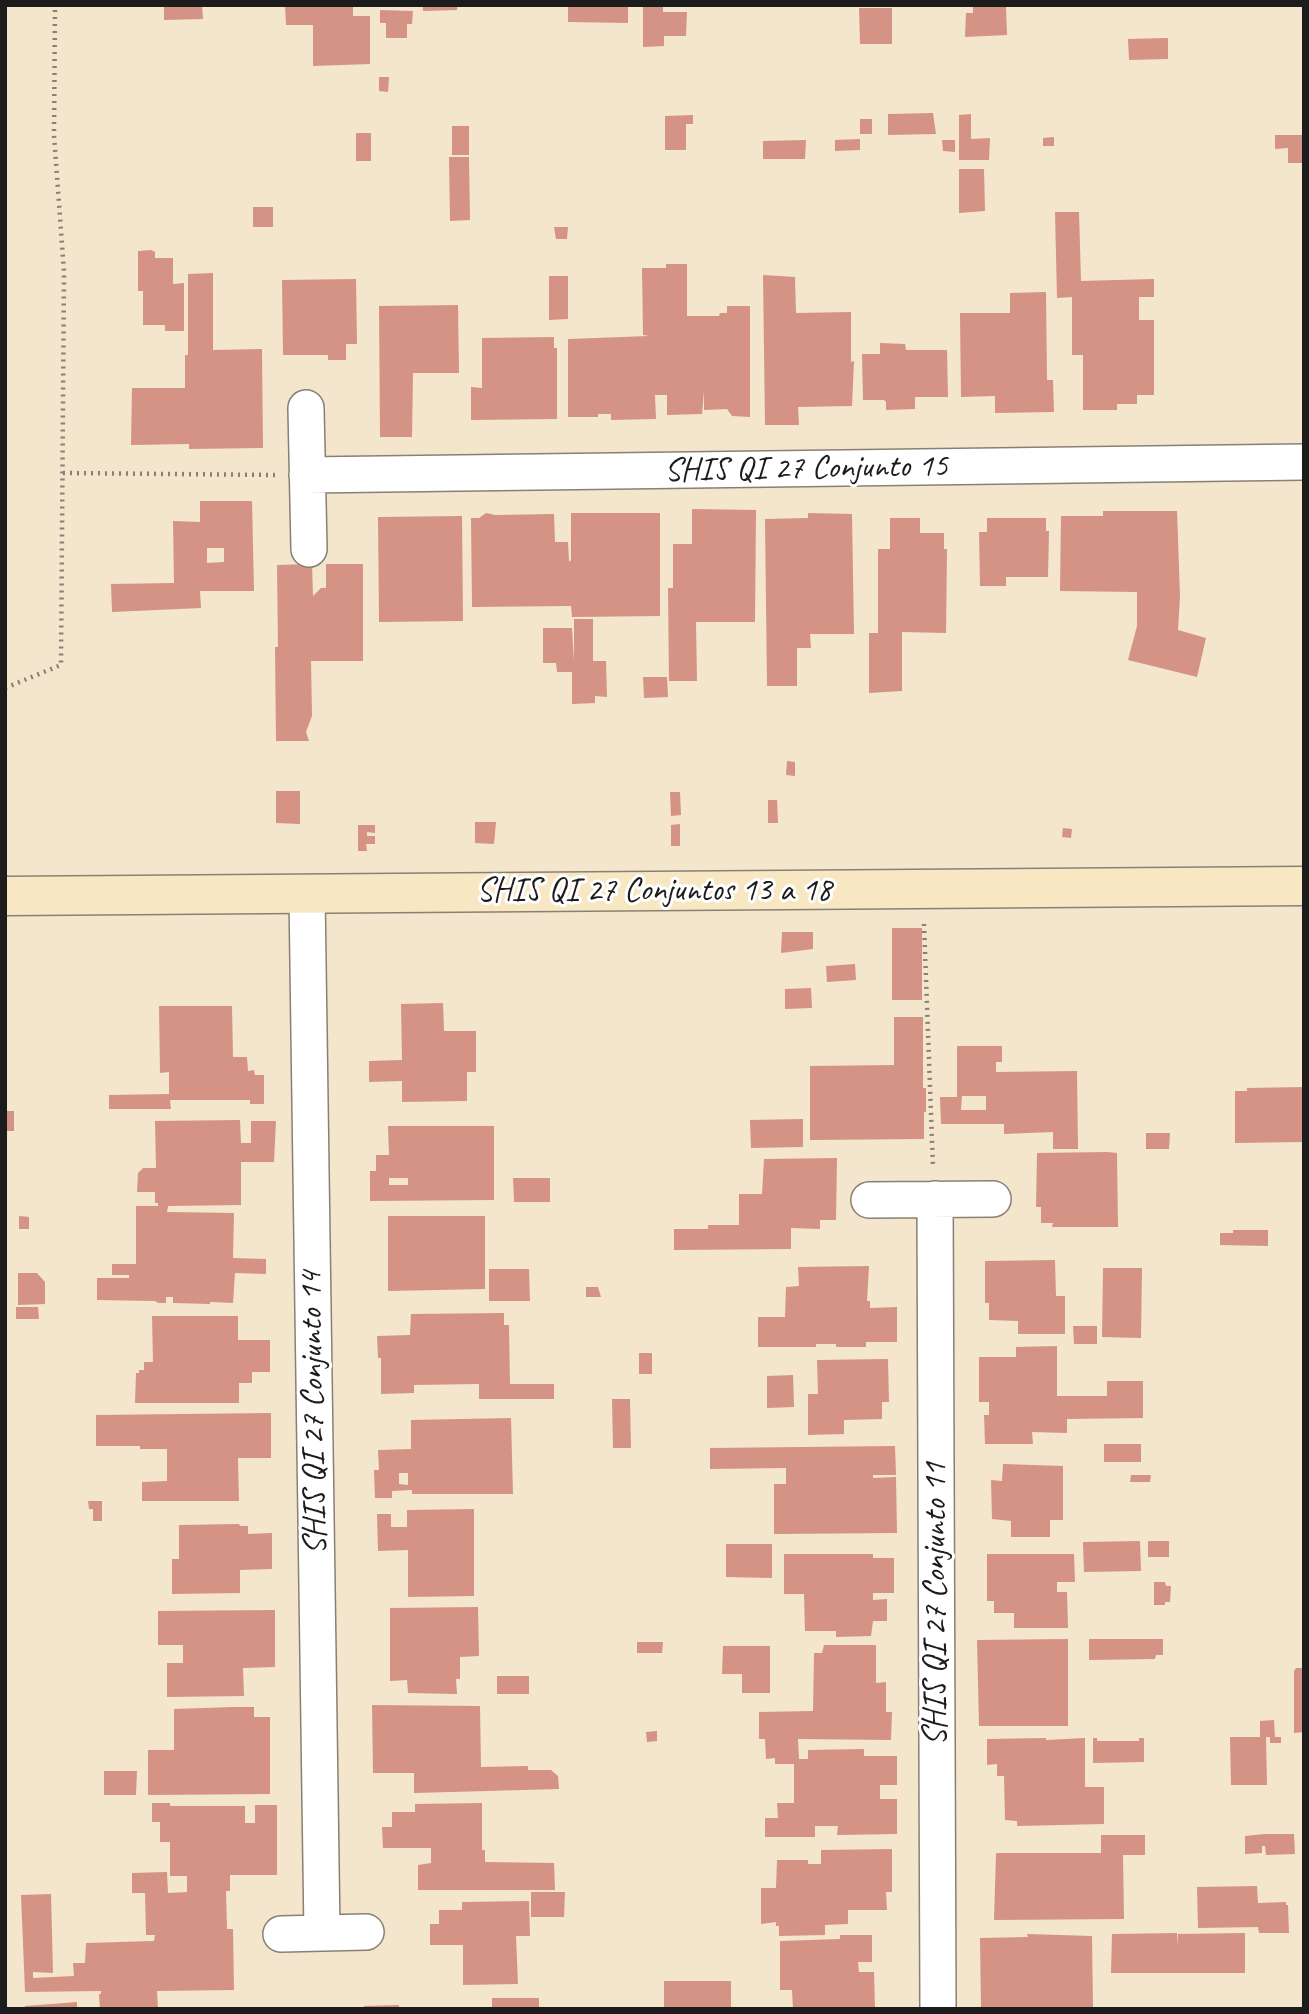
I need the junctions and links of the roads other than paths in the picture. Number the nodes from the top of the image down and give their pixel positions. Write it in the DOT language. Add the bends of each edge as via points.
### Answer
graph roads {
  1 [pos="306,408"];
  2 [pos="1304,462"];
  3 [pos="307,475"];
  4 [pos="309,549"];
  5 [pos="1304,886"];
  6 [pos="307,894"];
  7 [pos="5,896"];
  8 [pos="935,1199"];
  9 [pos="993,1199"];
  10 [pos="869,1200"];
  11 [pos="366,1932"];
  12 [pos="322,1933"];
  13 [pos="281,1934"];
  14 [pos="938,2009"];
  1 -- 3 [label="street"];
  2 -- 3 [label="street, SHIS QI 27 Conjunto 15"];
  3 -- 4 [label="street"];
  5 -- 6 [label="street, SHIS QI 27 Conjuntos 13 a 18"];
  6 -- 7 [label="street, SHIS QI 27 Conjuntos 13 a 18"];
  6 -- 12 [label="street, SHIS QI 27 Conjunto 14"];
  8 -- 9 [label="street"];
  8 -- 10 [label="street"];
  8 -- 14 [label="street, SHIS QI 27 Conjunto 11"];
  11 -- 12 [label="street"];
  12 -- 13 [label="street"];
}
